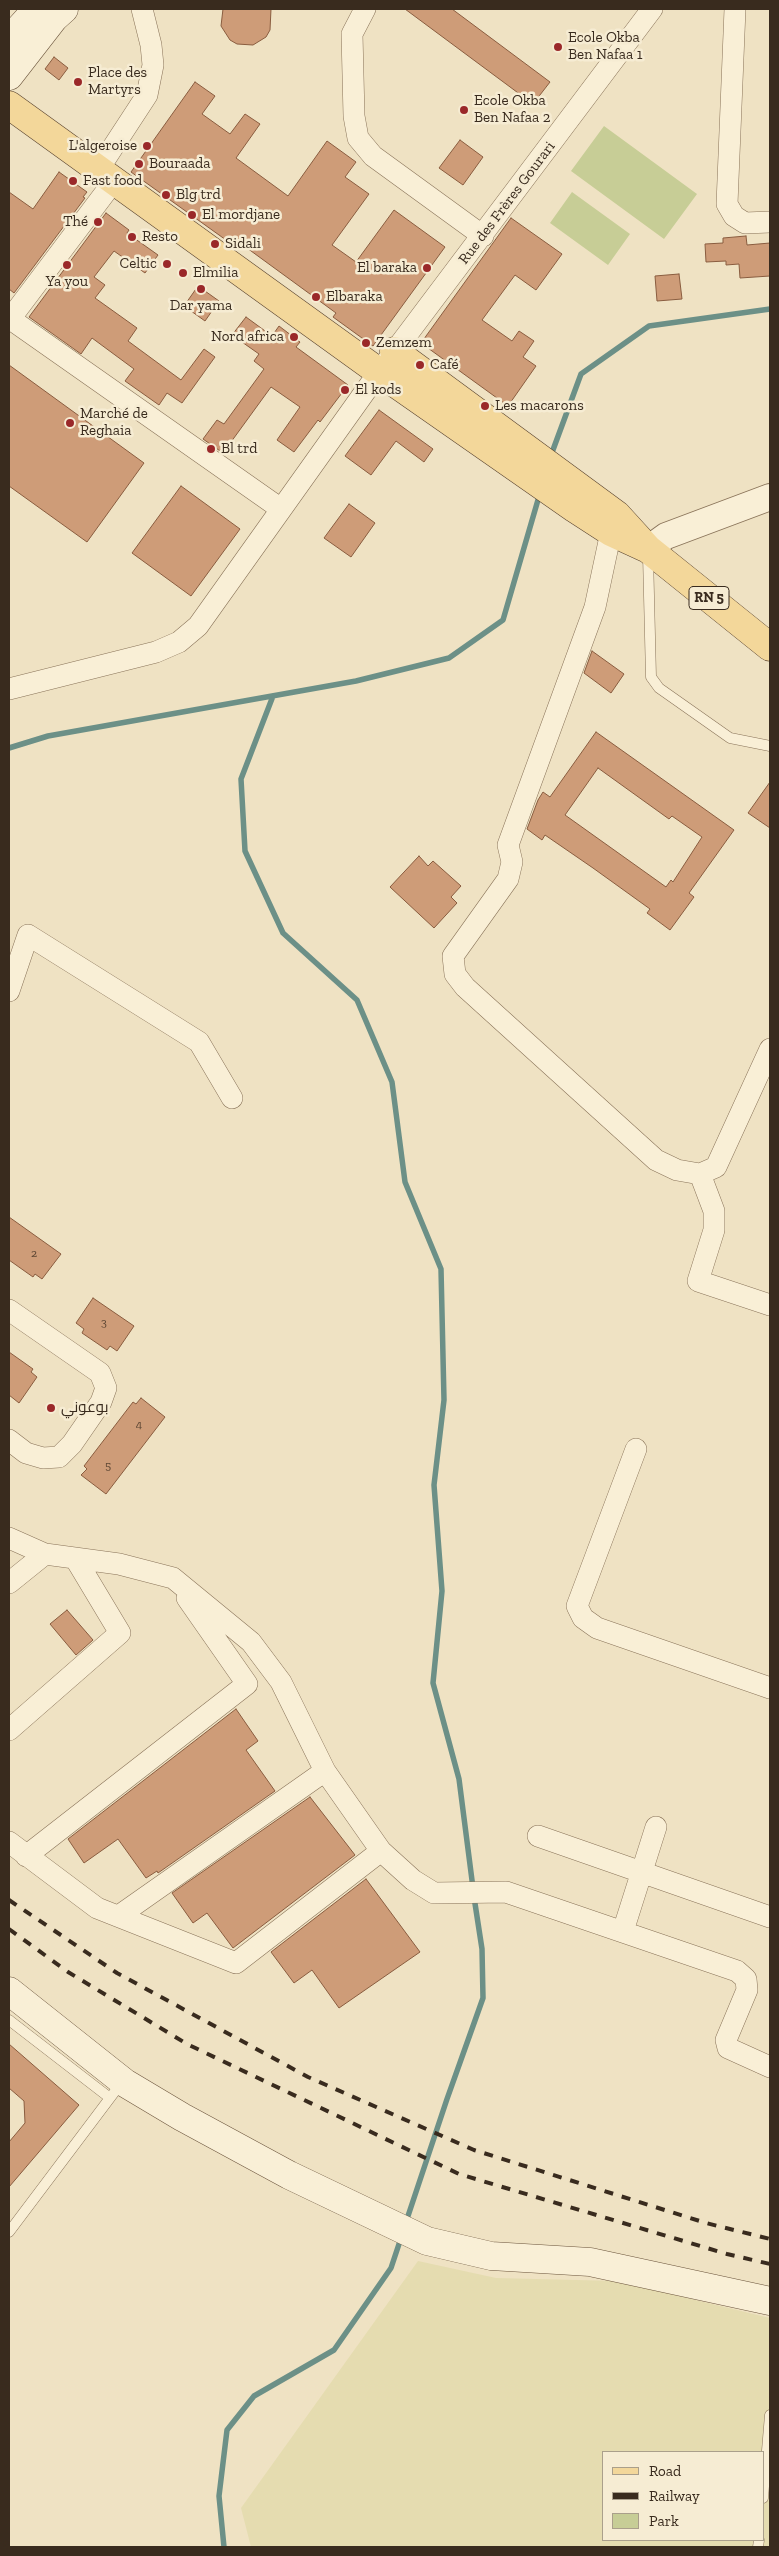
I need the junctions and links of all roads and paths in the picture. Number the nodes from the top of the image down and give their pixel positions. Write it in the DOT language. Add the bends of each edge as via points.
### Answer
graph roads {
  1 [pos="37,9"];
  2 [pos="64,9"];
  3 [pos="142,9"];
  4 [pos="365,9"];
  5 [pos="652,9"];
  6 [pos="735,9"];
  7 [pos="9,40"];
  8 [pos="9,76"];
  9 [pos="9,105"];
  10 [pos="106,176"];
  11 [pos="770,222"];
  12 [pos="482,236"];
  13 [pos="9,319"];
  14 [pos="387,361"];
  15 [pos="770,497"];
  16 [pos="581,501"];
  17 [pos="281,509"];
  18 [pos="611,532"];
  19 [pos="648,548"];
  20 [pos="770,647"];
  21 [pos="9,689"];
  22 [pos="770,746"];
  23 [pos="9,991"];
  24 [pos="770,1049"];
  25 [pos="232,1098"];
  26 [pos="700,1174"];
  27 [pos="770,1305"];
  28 [pos="9,1310"];
  29 [pos="9,1440"];
  30 [pos="636,1449"];
  31 [pos="9,1538"];
  32 [pos="45,1554"];
  33 [pos="75,1558"];
  34 [pos="173,1578"];
  35 [pos="9,1583"];
  36 [pos="770,1688"];
  37 [pos="9,1730"];
  38 [pos="325,1771"];
  39 [pos="656,1827"];
  40 [pos="538,1836"];
  41 [pos="9,1842"];
  42 [pos="381,1851"];
  43 [pos="26,1856"];
  44 [pos="642,1872"];
  45 [pos="120,1915"];
  46 [pos="770,1917"];
  47 [pos="623,1931"];
  48 [pos="9,1991"];
  49 [pos="9,2020"];
  50 [pos="770,2067"];
  51 [pos="117,2090"];
  52 [pos="9,2232"];
  53 [pos="770,2301"];
  54 [pos="770,2415"];
  55 [pos="764,2486"];
  1 -- 7 [label="main road"];
  2 -- 8 [label="main road"];
  3 -- 10 [label="street" via="153,66 147,95"];
  4 -- 12 [label="street" via="352,34 354,116 358,138 373,156"];
  5 -- 12 [label="street, Rue des Frères Gourari"];
  6 -- 11 [label="street" via="727,204 734,216 745,223"];
  9 -- 10 [label="main road, RN 5"];
  10 -- 13 [label="street"];
  10 -- 14 [label="main road, RN 5"];
  12 -- 14 [label="street, Rue des Frères Gourari"];
  13 -- 17 [label="street"];
  14 -- 16 [label="main road, RN 5"];
  14 -- 17 [label="street, Rue des Frères Gourari"];
  15 -- 19 [label="street" via="666,536"];
  16 -- 18 [label="main road, RN 5"];
  16 -- 19 [label="main road, RN 5" via="617,516"];
  17 -- 21 [label="street, Rue des Frères Gourari" via="198,626 179,642 156,652"];
  18 -- 19 [label="main road, RN 5"];
  18 -- 26 [label="street" via="595,607 508,845 512,862 508,879 453,956 455,974 656,1160 677,1170"];
  19 -- 20 [label="main road, RN 5"];
  19 -- 22 [label="lane" via="651,677 659,688 730,738"];
  23 -- 25 [label="street" via="28,936 199,1042"];
  24 -- 26 [label="street" via="724,1155 716,1167"];
  26 -- 27 [label="street" via="714,1211 714,1230 698,1281"];
  28 -- 29 [label="street" via="100,1373 106,1388 101,1402 59,1457 43,1458 26,1453"];
  30 -- 36 [label="street" via="577,1606 583,1618 597,1628"];
  31 -- 32 [label="street"];
  32 -- 33 [label="street"];
  32 -- 35 [label="street"];
  33 -- 34 [label="street" via="119,1564"];
  33 -- 37 [label="street" via="120,1633"];
  34 -- 38 [label="street" via="251,1642 281,1682"];
  34 -- 43 [label="street" via="247,1684"];
  38 -- 42 [label="street"];
  38 -- 45 [label="street"];
  39 -- 44 [label="street"];
  40 -- 44 [label="street"];
  41 -- 43 [label="street"];
  42 -- 45 [label="street" via="236,1963"];
  42 -- 47 [label="street" via="413,1880 434,1893 506,1892"];
  43 -- 45 [label="street" via="98,1908"];
  44 -- 46 [label="street"];
  44 -- 47 [label="street"];
  47 -- 50 [label="street" via="737,1971 746,1980 748,1990 726,2040 728,2048"];
  48 -- 51 [label="main road"];
  49 -- 51 [label="lane"];
  51 -- 52 [label="lane"];
  51 -- 53 [label="main road" via="182,2118 289,2175 427,2240 491,2256 590,2262"];
  54 -- 55 [label="lane"];
}
